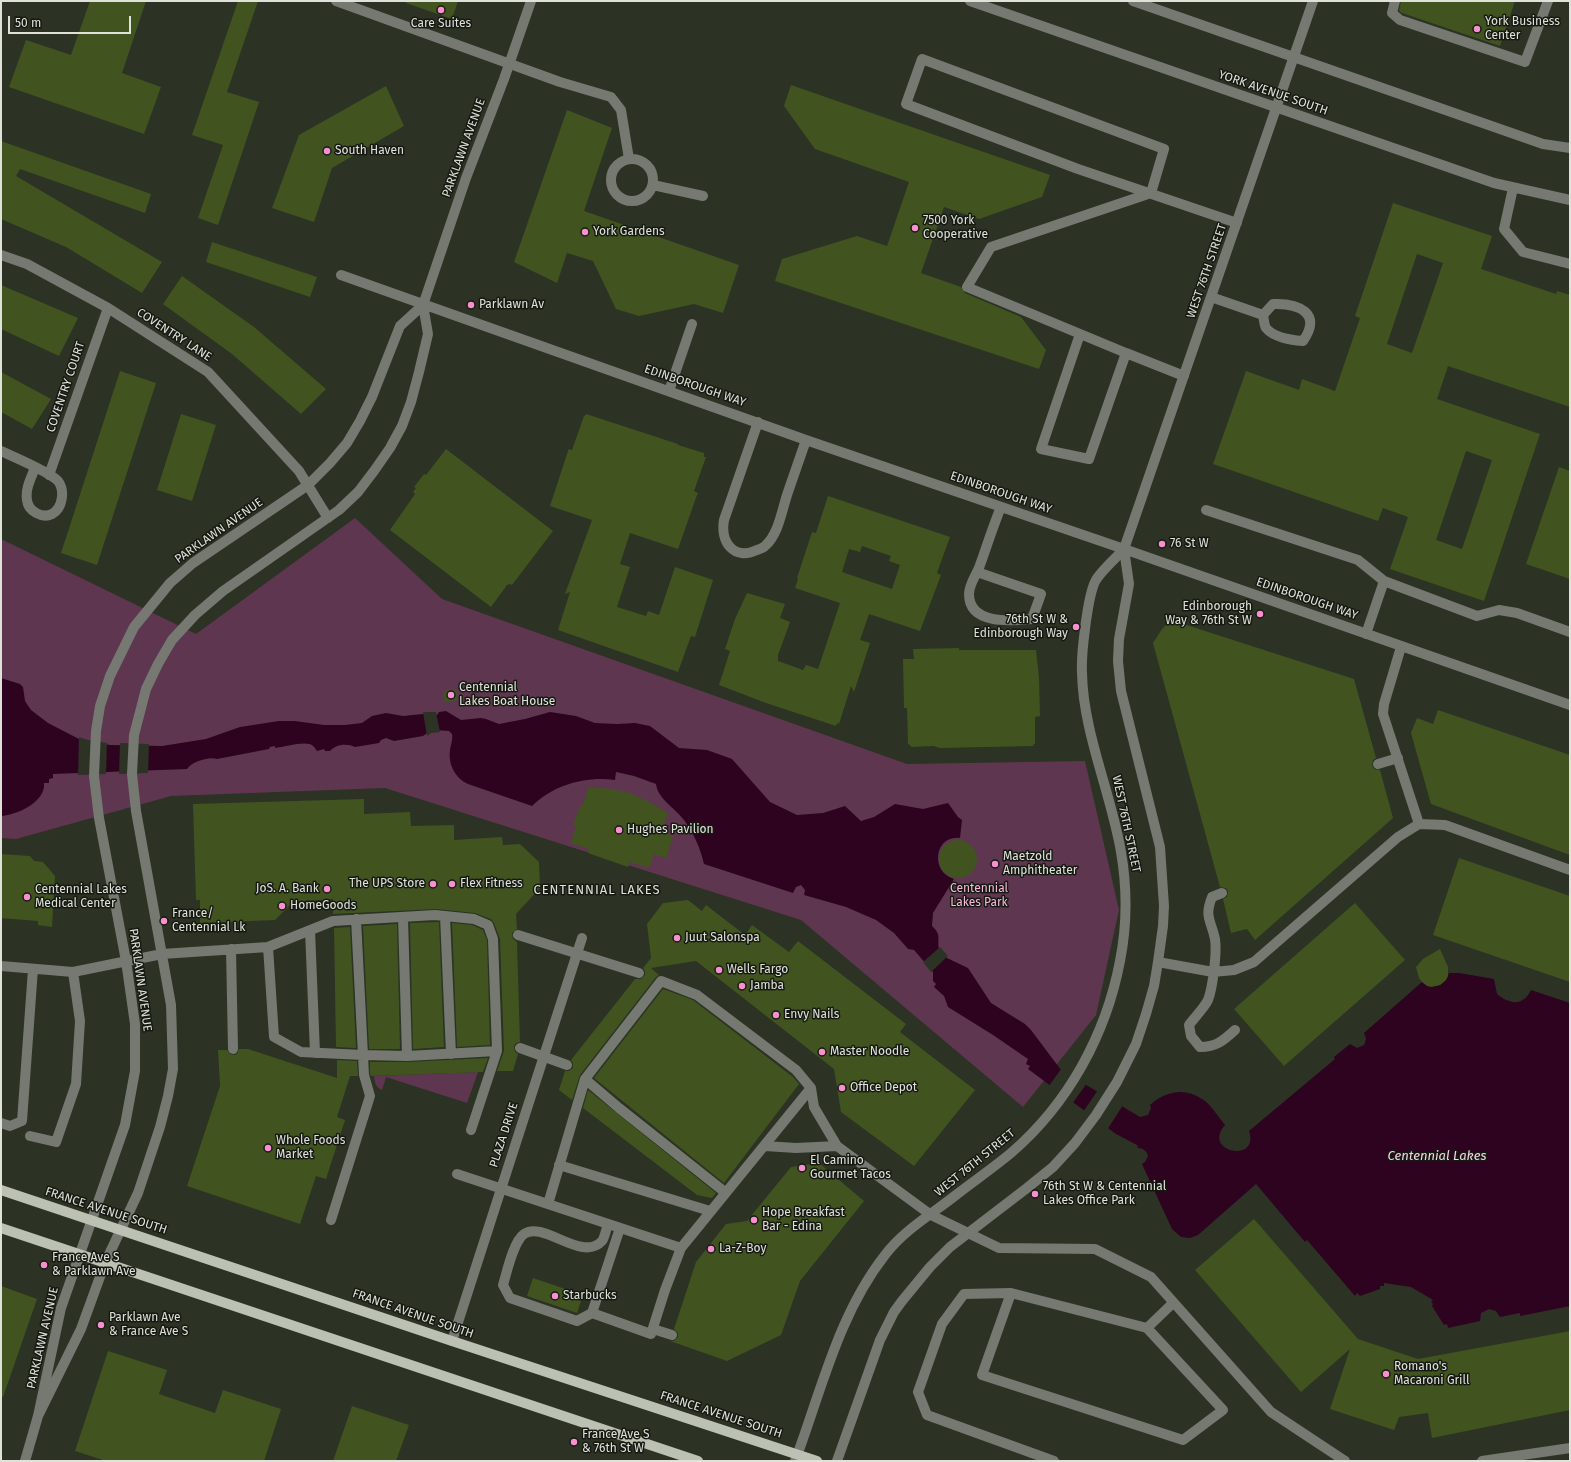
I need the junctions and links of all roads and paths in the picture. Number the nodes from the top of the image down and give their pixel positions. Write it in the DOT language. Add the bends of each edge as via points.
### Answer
graph roads {
  1 [pos="336,1"];
  2 [pos="531,1"];
  3 [pos="970,1"];
  4 [pos="1133,1"];
  5 [pos="1314,1"];
  6 [pos="1395,1"];
  7 [pos="1548,1"];
  8 [pos="1294,57"];
  9 [pos="509,64"];
  10 [pos="1277,108"];
  11 [pos="1570,148"];
  12 [pos="629,158"];
  13 [pos="653,185"];
  14 [pos="1513,188"];
  15 [pos="1151,193"];
  16 [pos="703,196"];
  17 [pos="1570,200"];
  18 [pos="1237,223"];
  19 [pos="1,254"];
  20 [pos="1570,264"];
  21 [pos="341,276"];
  22 [pos="1211,297"];
  23 [pos="423,305"];
  24 [pos="108,308"];
  25 [pos="1263,315"];
  26 [pos="692,324"];
  27 [pos="1080,334"];
  28 [pos="1126,353"];
  29 [pos="1184,376"];
  30 [pos="670,391"];
  31 [pos="758,422"];
  32 [pos="806,440"];
  33 [pos="1,451"];
  34 [pos="35,468"];
  35 [pos="49,475"];
  36 [pos="308,485"];
  37 [pos="1001,507"];
  38 [pos="1206,510"];
  39 [pos="328,518"];
  40 [pos="1124,549"];
  41 [pos="978,572"];
  42 [pos="1384,581"];
  43 [pos="1570,632"];
  44 [pos="1366,634"];
  45 [pos="1401,646"];
  46 [pos="1570,705"];
  47 [pos="1398,758"];
  48 [pos="1378,764"];
  49 [pos="1419,824"];
  50 [pos="1570,870"];
  51 [pos="1222,893"];
  52 [pos="445,916"];
  53 [pos="403,917"];
  54 [pos="356,919"];
  55 [pos="310,930"];
  56 [pos="518,935"];
  57 [pos="582,938"];
  58 [pos="268,947"];
  59 [pos="231,949"];
  60 [pos="162,954"];
  61 [pos="576,955"];
  62 [pos="126,961"];
  63 [pos="1158,962"];
  64 [pos="1,966"];
  65 [pos="33,969"];
  66 [pos="73,972"];
  67 [pos="1213,972"];
  68 [pos="639,973"];
  69 [pos="1235,1030"];
  70 [pos="520,1048"];
  71 [pos="233,1050"];
  72 [pos="497,1051"];
  73 [pos="315,1052"];
  74 [pos="451,1054"];
  75 [pos="363,1055"];
  76 [pos="407,1056"];
  77 [pos="543,1056"];
  78 [pos="567,1065"];
  79 [pos="585,1079"];
  80 [pos="811,1088"];
  81 [pos="1,1123"];
  82 [pos="471,1130"];
  83 [pos="30,1136"];
  84 [pos="765,1146"];
  85 [pos="837,1146"];
  86 [pos="559,1165"];
  87 [pos="457,1174"];
  88 [pos="500,1189"];
  89 [pos="1,1190"];
  90 [pos="726,1193"];
  91 [pos="548,1204"];
  92 [pos="710,1211"];
  93 [pos="931,1215"];
  94 [pos="92,1220"];
  95 [pos="331,1220"];
  96 [pos="608,1224"];
  97 [pos="1,1228"];
  98 [pos="620,1228"];
  99 [pos="121,1230"];
  100 [pos="968,1233"];
  101 [pos="681,1248"];
  102 [pos="79,1255"];
  103 [pos="105,1263"];
  104 [pos="1011,1292"];
  105 [pos="1173,1303"];
  106 [pos="592,1313"];
  107 [pos="1148,1328"];
  108 [pos="652,1329"];
  109 [pos="672,1335"];
  110 [pos="452,1341"];
  111 [pos="38,1416"];
  112 [pos="1570,1448"];
  113 [pos="796,1458"];
  114 [pos="25,1461"];
  115 [pos="698,1461"];
  116 [pos="817,1461"];
  117 [pos="837,1461"];
  118 [pos="1054,1461"];
  119 [pos="1344,1461"];
  120 [pos="1482,1461"];
  1 -- 9 [label="street"];
  2 -- 9 [label="street, PARKLAWN AVENUE"];
  3 -- 10 [label="street, YORK AVENUE SOUTH"];
  4 -- 8 [label="street"];
  5 -- 8 [label="street, WEST 76TH STREET"];
  6 -- 7 [label="street" via="1392,13 1400,20 1525,62"];
  8 -- 10 [label="street, WEST 76TH STREET"];
  8 -- 11 [label="street" via="1543,144"];
  9 -- 12 [label="street" via="611,97 621,110"];
  9 -- 23 [label="street, PARKLAWN AVENUE" via="466,178"];
  10 -- 14 [label="street, YORK AVENUE SOUTH" via="1494,184"];
  10 -- 18 [label="street, WEST 76TH STREET"];
  12 -- 13 [label="street" via="636,158 648,165 654,178"];
  12 -- 13 [label="street" via="617,165 613,171 611,178 614,191 625,200 639,200 650,192"];
  13 -- 16 [label="street"];
  14 -- 17 [label="street, YORK AVENUE SOUTH"];
  14 -- 20 [label="street" via="1504,229 1523,252"];
  15 -- 15 [label="street" via="1078,169 906,104 922,59 1164,149"];
  15 -- 18 [label="street"];
  15 -- 27 [label="street" via="991,247 967,287"];
  18 -- 22 [label="street, WEST 76TH STREET"];
  19 -- 24 [label="street, COVENTRY LANE" via="27,264"];
  21 -- 23 [label="street, EDINBOROUGH WAY"];
  22 -- 25 [label="street"];
  22 -- 29 [label="street, WEST 76TH STREET"];
  23 -- 30 [label="street, EDINBOROUGH WAY"];
  23 -- 36 [label="street, PARKLAWN AVENUE" via="400,326 372,397 347,443"];
  23 -- 39 [label="street, PARKLAWN AVENUE" via="428,334 411,402 402,426 374,472 358,492"];
  24 -- 35 [label="street, COVENTRY COURT"];
  24 -- 36 [label="street, COVENTRY LANE" via="208,372 299,471"];
  25 -- 25 [label="street" via="1266,328 1289,339 1303,341 1312,322 1309,315 1298,308 1283,304 1273,304"];
  26 -- 30 [label="street"];
  27 -- 28 [label="street"];
  27 -- 28 [label="street" via="1041,449 1089,459"];
  28 -- 29 [label="street"];
  29 -- 40 [label="street, WEST 76TH STREET"];
  30 -- 31 [label="street, EDINBOROUGH WAY"];
  31 -- 32 [label="street, EDINBOROUGH WAY"];
  31 -- 32 [label="street" via="723,526 725,541 738,552 752,553 766,545 775,531"];
  32 -- 37 [label="street, EDINBOROUGH WAY"];
  33 -- 34 [label="street"];
  34 -- 35 [label="street"];
  34 -- 35 [label="street" via="27,489 26,500 28,507 35,513 52,514 58,508 62,487"];
  36 -- 39 [label="street, COVENTRY LANE"];
  36 -- 62 [label="street, PARKLAWN AVENUE" via="192,563 170,583 134,627 108,683 100,706 96,731 94,776 99,818"];
  37 -- 40 [label="street, EDINBOROUGH WAY"];
  37 -- 41 [label="street"];
  38 -- 42 [label="street" via="1358,560"];
  39 -- 60 [label="street, PARKLAWN AVENUE" via="223,591 190,620 172,640 146,689 134,735 132,774 136,811"];
  40 -- 44 [label="street, EDINBOROUGH WAY"];
  40 -- 63 [label="street, WEST 76TH STREET" via="1129,584 1119,639 1119,674 1124,707 1160,847 1164,906"];
  40 -- 93 [label="street, WEST 76TH STREET" via="1096,580 1088,611 1082,654 1083,691 1090,730 1118,839 1126,885 1123,941 1114,989 1095,1043 1065,1092 1037,1127 1010,1154"];
  41 -- 41 [label="street" via="969,594 973,608 980,615 990,618 1032,619 1041,594"];
  42 -- 43 [label="street" via="1477,616 1499,610 1517,613"];
  42 -- 44 [label="street"];
  44 -- 45 [label="street, EDINBOROUGH WAY"];
  45 -- 46 [label="street, EDINBOROUGH WAY"];
  45 -- 47 [label="street" via="1383,714"];
  47 -- 48 [label="street"];
  47 -- 49 [label="street"];
  49 -- 50 [label="street" via="1445,825"];
  49 -- 67 [label="street" via="1398,836 1254,962 1234,970"];
  51 -- 67 [label="street" via="1212,897 1208,908 1215,939"];
  52 -- 53 [label="street"];
  52 -- 72 [label="street" via="474,919 488,925 493,939"];
  52 -- 74 [label="street"];
  53 -- 54 [label="street"];
  53 -- 76 [label="street"];
  54 -- 55 [label="street" via="334,921"];
  54 -- 75 [label="street"];
  55 -- 58 [label="street"];
  55 -- 73 [label="street"];
  56 -- 61 [label="street"];
  57 -- 61 [label="street, PLAZA DRIVE"];
  58 -- 59 [label="street"];
  58 -- 73 [label="street" via="274,1037 301,1052"];
  59 -- 60 [label="street"];
  59 -- 71 [label="street"];
  60 -- 62 [label="street"];
  60 -- 99 [label="street, PARKLAWN AVENUE" via="171,1005 173,1069 168,1096 138,1193"];
  61 -- 68 [label="street"];
  61 -- 77 [label="street, PLAZA DRIVE"];
  62 -- 66 [label="street"];
  62 -- 94 [label="street, PARKLAWN AVENUE" via="134,1024 135,1071 125,1125"];
  63 -- 67 [label="street"];
  63 -- 100 [label="street, WEST 76TH STREET" via="1154,986 1136,1044 1117,1082 1086,1130 1067,1152 1023,1192"];
  64 -- 65 [label="street"];
  65 -- 66 [label="street"];
  65 -- 81 [label="street" via="22,1121 10,1126"];
  66 -- 83 [label="street" via="80,1021 76,1084 56,1142"];
  67 -- 69 [label="street" via="1207,1000 1189,1025 1191,1036 1200,1047 1211,1047"];
  70 -- 77 [label="street"];
  72 -- 74 [label="street"];
  72 -- 82 [label="street"];
  73 -- 75 [label="street"];
  74 -- 76 [label="street"];
  75 -- 76 [label="street"];
  75 -- 95 [label="street" via="364,1075 370,1096"];
  77 -- 78 [label="street"];
  77 -- 88 [label="street, PLAZA DRIVE"];
  79 -- 80 [label="street" via="662,981 697,995 796,1070"];
  79 -- 86 [label="street"];
  79 -- 90 [label="street"];
  80 -- 84 [label="street"];
  80 -- 85 [label="street" via="814,1107"];
  84 -- 85 [label="street"];
  84 -- 90 [label="street"];
  85 -- 93 [label="street"];
  86 -- 91 [label="street"];
  86 -- 92 [label="street"];
  87 -- 88 [label="street"];
  88 -- 91 [label="street"];
  88 -- 110 [label="street, PLAZA DRIVE"];
  89 -- 94 [label="main road, FRANCE AVENUE SOUTH"];
  90 -- 92 [label="street"];
  91 -- 96 [label="street"];
  92 -- 101 [label="street"];
  93 -- 100 [label="street"];
  93 -- 113 [label="street, WEST 76TH STREET" via="898,1240 860,1293 836,1344"];
  94 -- 99 [label="main road, FRANCE AVENUE SOUTH"];
  94 -- 102 [label="street, PARKLAWN AVENUE"];
  96 -- 98 [label="street"];
  96 -- 106 [label="street" via="603,1239 596,1246 585,1248 536,1231 524,1234 517,1243 503,1286 510,1298 577,1321"];
  97 -- 102 [label="main road"];
  98 -- 101 [label="street"];
  98 -- 106 [label="street"];
  99 -- 103 [label="street, PARKLAWN AVENUE"];
  99 -- 110 [label="main road, FRANCE AVENUE SOUTH"];
  100 -- 105 [label="street" via="999,1248 1095,1249 1150,1277"];
  100 -- 117 [label="street, WEST 76TH STREET" via="930,1267 894,1312 873,1358"];
  101 -- 108 [label="street"];
  102 -- 103 [label="main road"];
  102 -- 111 [label="street, PARKLAWN AVENUE" via="61,1308"];
  103 -- 111 [label="street, PARKLAWN AVENUE" via="81,1329"];
  103 -- 115 [label="main road"];
  104 -- 107 [label="street"];
  104 -- 107 [label="street" via="982,1375 1182,1440 1223,1410"];
  104 -- 118 [label="street" via="964,1294 942,1324 918,1392 927,1415"];
  105 -- 107 [label="street"];
  105 -- 119 [label="street" via="1271,1412"];
  106 -- 108 [label="street" via="651,1334"];
  108 -- 109 [label="street"];
  110 -- 113 [label="main road, FRANCE AVENUE SOUTH"];
  111 -- 114 [label="street, PARKLAWN AVENUE"];
  112 -- 120 [label="street"];
  113 -- 116 [label="main road, FRANCE AVENUE SOUTH"];
}
